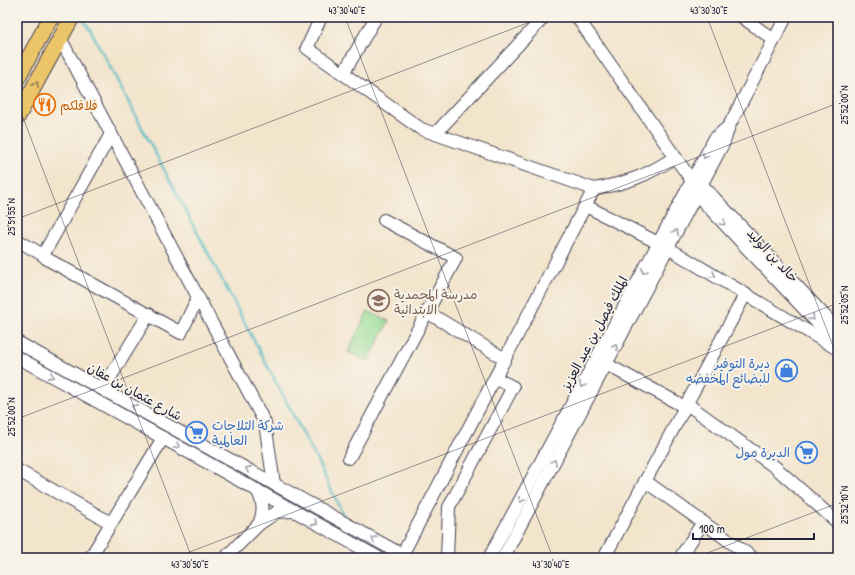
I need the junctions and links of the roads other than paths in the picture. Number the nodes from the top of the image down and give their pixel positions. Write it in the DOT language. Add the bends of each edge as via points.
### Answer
graph roads {
  1 [pos="51,17"];
  2 [pos="72,17"];
  3 [pos="321,17"];
  4 [pos="376,17"];
  5 [pos="544,17"];
  6 [pos="577,17"];
  7 [pos="742,17"];
  8 [pos="786,17"];
  9 [pos="60,38"];
  10 [pos="774,40"];
  11 [pos="343,74"];
  12 [pos="17,79"];
  13 [pos="17,118"];
  14 [pos="111,134"];
  15 [pos="435,134"];
  16 [pos="675,157"];
  17 [pos="697,186"];
  18 [pos="594,189"];
  19 [pos="586,206"];
  20 [pos="384,220"];
  21 [pos="17,240"];
  22 [pos="663,245"];
  23 [pos="43,255"];
  24 [pos="745,295"];
  25 [pos="198,297"];
  26 [pos="427,312"];
  27 [pos="149,314"];
  28 [pos="838,330"];
  29 [pos="17,342"];
  30 [pos="838,346"];
  31 [pos="838,349"];
  32 [pos="17,357"];
  33 [pos="505,359"];
  34 [pos="606,364"];
  35 [pos="495,378"];
  36 [pos="103,390"];
  37 [pos="686,406"];
  38 [pos="163,438"];
  39 [pos="349,458"];
  40 [pos="17,470"];
  41 [pos="645,482"];
  42 [pos="274,484"];
  43 [pos="257,490"];
  44 [pos="295,511"];
  45 [pos="703,522"];
  46 [pos="111,523"];
  47 [pos="838,523"];
  48 [pos="259,524"];
  49 [pos="405,556"];
  50 [pos="228,557"];
  51 [pos="90,558"];
  52 [pos="378,558"];
  53 [pos="447,558"];
  54 [pos="489,558"];
  55 [pos="503,558"];
  56 [pos="604,558"];
  57 [pos="680,558"];
  58 [pos="753,558"];
  1 -- 12 [label="main road"];
  2 -- 9 [label="main road"];
  3 -- 11 [label="street" via="307,48"];
  4 -- 11 [label="street"];
  5 -- 15 [label="street"];
  6 -- 16 [label="street, خالد بن الوليد"];
  7 -- 10 [label="street"];
  8 -- 10 [label="street, الملك فيصل بن عبد العزيز"];
  13 -- 9 [label="main road, one-way"];
  9 -- 14 [label="street"];
  10 -- 17 [label="street, الملك فيصل بن عبد العزيز" via="729,126 724,142"];
  11 -- 15 [label="street" via="421,129"];
  14 -- 23 [label="street"];
  14 -- 25 [label="street"];
  15 -- 18 [label="street"];
  16 -- 17 [label="street, خالد بن الوليد"];
  16 -- 18 [label="street" via="657,169 622,184"];
  17 -- 22 [label="street, الملك فيصل بن عبد العزيز"];
  17 -- 28 [label="street, خالد بن الوليد"];
  17 -- 30 [label="street, خالد بن الوليد, one-way" via="699,197"];
  18 -- 19 [label="street"];
  19 -- 22 [label="street"];
  19 -- 33 [label="street"];
  20 -- 26 [label="street" via="456,258"];
  21 -- 23 [label="street"];
  22 -- 24 [label="street, one-way"];
  34 -- 22 [label="street, الملك فيصل بن عبد العزيز, one-way"];
  22 -- 54 [label="street, الملك فيصل بن عبد العزيز, one-way"];
  23 -- 27 [label="street"];
  24 -- 31 [label="street"];
  24 -- 37 [label="street"];
  25 -- 27 [label="street" via="181,333"];
  25 -- 42 [label="street" via="264,423"];
  26 -- 33 [label="street"];
  26 -- 39 [label="street"];
  27 -- 36 [label="street"];
  29 -- 36 [label="street, شارع عثمان بن عفان"];
  32 -- 38 [label="street, one-way"];
  33 -- 35 [label="street"];
  34 -- 37 [label="street"];
  55 -- 34 [label="street, الملك فيصل بن عبد العزيز, one-way"];
  35 -- 49 [label="street"];
  35 -- 53 [label="street" via="513,387 449,507"];
  42 -- 36 [label="street, شارع عثمان بن عفان, one-way"];
  37 -- 41 [label="street"];
  37 -- 47 [label="street" via="775,467"];
  38 -- 43 [label="street, one-way"];
  38 -- 46 [label="street"];
  40 -- 46 [label="street"];
  41 -- 45 [label="street"];
  41 -- 56 [label="street"];
  49 -- 42 [label="street, شارع عثمان بن عفان, one-way"];
  43 -- 44 [label="street"];
  43 -- 48 [label="street" via="263,508"];
  44 -- 48 [label="street" via="277,512"];
  44 -- 52 [label="street, one-way"];
  45 -- 57 [label="street"];
  45 -- 58 [label="street"];
  46 -- 51 [label="street"];
  48 -- 50 [label="street"];
}
